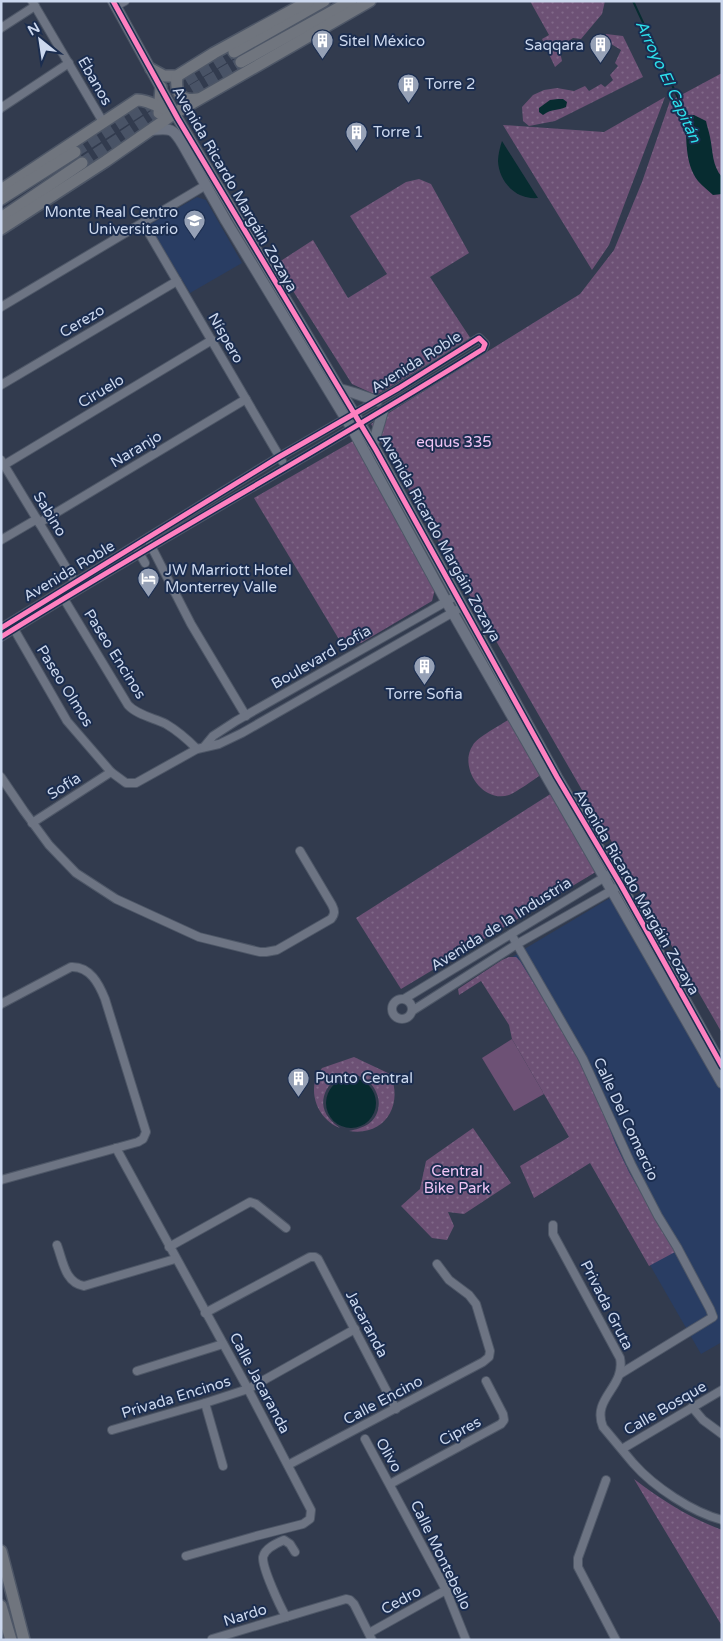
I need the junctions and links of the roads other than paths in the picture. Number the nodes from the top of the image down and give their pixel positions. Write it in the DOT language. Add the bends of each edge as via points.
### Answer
graph roads {
  1 [pos="309,1"];
  2 [pos="324,1"];
  3 [pos="351,1"];
  4 [pos="370,1"];
  5 [pos="118,3"];
  6 [pos="34,4"];
  7 [pos="1,28"];
  8 [pos="69,64"];
  9 [pos="151,69"];
  10 [pos="177,76"];
  11 [pos="161,87"];
  12 [pos="198,99"];
  13 [pos="1,108"];
  14 [pos="160,108"];
  15 [pos="175,114"];
  16 [pos="103,122"];
  17 [pos="152,130"];
  18 [pos="75,152"];
  19 [pos="82,163"];
  20 [pos="206,184"];
  21 [pos="1,190"];
  22 [pos="1,199"];
  23 [pos="1,218"];
  24 [pos="144,223"];
  25 [pos="1,229"];
  26 [pos="177,281"];
  27 [pos="1,307"];
  28 [pos="212,340"];
  29 [pos="436,366"];
  30 [pos="442,375"];
  31 [pos="1,385"];
  32 [pos="340,389"];
  33 [pos="246,399"];
  34 [pos="377,401"];
  35 [pos="383,411"];
  36 [pos="355,414"];
  37 [pos="346,419"];
  38 [pos="361,423"];
  39 [pos="351,429"];
  40 [pos="373,444"];
  41 [pos="279,457"];
  42 [pos="3,462"];
  43 [pos="285,467"];
  44 [pos="38,521"];
  45 [pos="147,538"];
  46 [pos="1,540"];
  47 [pos="135,546"];
  48 [pos="152,547"];
  49 [pos="140,554"];
  50 [pos="145,563"];
  51 [pos="75,582"];
  52 [pos="456,596"];
  53 [pos="64,599"];
  54 [pos="446,601"];
  55 [pos="463,607"];
  56 [pos="453,613"];
  57 [pos="1,628"];
  58 [pos="14,629"];
  59 [pos="1,637"];
  60 [pos="246,716"];
  61 [pos="200,748"];
  62 [pos="111,772"];
  63 [pos="1,777"];
  64 [pos="136,784"];
  65 [pos="32,823"];
  66 [pos="300,850"];
  67 [pos="608,874"];
  68 [pos="616,888"];
  69 [pos="511,934"];
  70 [pos="517,944"];
  71 [pos="404,999"];
  72 [pos="1,1004"];
  73 [pos="412,1011"];
  74 [pos="722,1066"];
  75 [pos="722,1083"];
  76 [pos="116,1148"];
  77 [pos="1,1180"];
  78 [pos="554,1225"];
  79 [pos="286,1228"];
  80 [pos="57,1245"];
  81 [pos="169,1247"];
  82 [pos="175,1259"];
  83 [pos="437,1264"];
  84 [pos="205,1313"];
  85 [pos="355,1330"];
  86 [pos="223,1344"];
  87 [pos="137,1371"];
  88 [pos="620,1374"];
  89 [pos="486,1381"];
  90 [pos="248,1389"];
  91 [pos="722,1390"];
  92 [pos="205,1403"];
  93 [pos="692,1407"];
  94 [pos="396,1409"];
  95 [pos="112,1430"];
  96 [pos="722,1434"];
  97 [pos="364,1439"];
  98 [pos="622,1449"];
  99 [pos="288,1465"];
  100 [pos="223,1466"];
  101 [pos="606,1480"];
  102 [pos="390,1484"];
  103 [pos="722,1520"];
  104 [pos="1,1552"];
  105 [pos="295,1552"];
  106 [pos="186,1556"];
  107 [pos="446,1590"];
  108 [pos="1,1606"];
  109 [pos="286,1617"];
  110 [pos="371,1636"];
  111 [pos="212,1639"];
  112 [pos="11,1640"];
  113 [pos="24,1640"];
  114 [pos="466,1640"];
  115 [pos="616,1640"];
  1 -- 10 [label="main road"];
  2 -- 3 [label="main road" via="238,57"];
  4 -- 12 [label="main road"];
  5 -- 9 [label="street, Avenida Ricardo Margáin Zozaya"];
  6 -- 7 [label="street"];
  6 -- 8 [label="street, Ébanos"];
  8 -- 13 [label="street"];
  8 -- 16 [label="street, Ébanos"];
  9 -- 10 [label="main road" via="164,76"];
  9 -- 11 [label="street, Avenida Ricardo Margáin Zozaya"];
  10 -- 12 [label="main road" via="179,94 188,100"];
  11 -- 14 [label="main road"];
  11 -- 15 [label="street, Avenida Ricardo Margáin Zozaya"];
  12 -- 15 [label="main road"];
  14 -- 15 [label="main road"];
  14 -- 16 [label="main road" via="137,100"];
  14 -- 17 [label="main road"];
  15 -- 17 [label="main road"];
  15 -- 32 [label="street, Avenida Ricardo Margáin Zozaya"];
  16 -- 21 [label="main road"];
  17 -- 20 [label="street, Avenida Ricardo Margáin Zozaya" via="169,129 177,134"];
  17 -- 25 [label="main road"];
  18 -- 22 [label="main road"];
  19 -- 23 [label="main road"];
  20 -- 24 [label="street"];
  20 -- 37 [label="street, Avenida Ricardo Margáin Zozaya"];
  24 -- 26 [label="street, Níspero"];
  24 -- 27 [label="street"];
  26 -- 28 [label="street, Níspero"];
  26 -- 31 [label="street, Cerezo"];
  28 -- 33 [label="street, Níspero"];
  28 -- 42 [label="street, Ciruelo"];
  29 -- 30 [label="street"];
  29 -- 30 [label="street, Avenida Roble" via="479,338 483,340 484,348"];
  29 -- 34 [label="street, Avenida Roble"];
  30 -- 35 [label="street, Avenida Roble"];
  32 -- 34 [label="street"];
  32 -- 36 [label="street, Avenida Ricardo Margáin Zozaya"];
  33 -- 41 [label="street, Níspero"];
  33 -- 44 [label="street, Naranjo"];
  34 -- 36 [label="street, Avenida Roble"];
  35 -- 38 [label="street, Avenida Roble"];
  35 -- 40 [label="street"];
  36 -- 37 [label="street, Avenida Roble"];
  36 -- 38 [label="street, Avenida Ricardo Margáin Zozaya"];
  37 -- 39 [label="street, Avenida Ricardo Margáin Zozaya"];
  37 -- 41 [label="street, Avenida Roble"];
  38 -- 39 [label="street, Avenida Roble"];
  38 -- 40 [label="street, Avenida Ricardo Margáin Zozaya"];
  39 -- 43 [label="street, Avenida Roble"];
  39 -- 54 [label="street, Avenida Ricardo Margáin Zozaya"];
  40 -- 52 [label="street, Avenida Ricardo Margáin Zozaya"];
  41 -- 43 [label="street, Níspero"];
  41 -- 45 [label="street, Avenida Roble"];
  42 -- 44 [label="street, Sabino"];
  43 -- 48 [label="street, Avenida Roble"];
  44 -- 46 [label="street, Naranjo"];
  44 -- 51 [label="street, Sabino"];
  45 -- 47 [label="street, Avenida Roble"];
  45 -- 48 [label="street"];
  47 -- 49 [label="street"];
  47 -- 51 [label="street, Avenida Roble"];
  48 -- 49 [label="street, Avenida Roble"];
  48 -- 60 [label="street" via="191,624"];
  49 -- 50 [label="street"];
  49 -- 53 [label="street, Avenida Roble"];
  51 -- 57 [label="street, Avenida Roble"];
  52 -- 54 [label="street, Boulevard Sofía"];
  52 -- 55 [label="street, Avenida Ricardo Margáin Zozaya"];
  53 -- 58 [label="street, Avenida Roble"];
  53 -- 61 [label="street, Paseo Encinos" via="128,705 182,734"];
  54 -- 56 [label="street, Avenida Ricardo Margáin Zozaya"];
  54 -- 60 [label="street, Boulevard Sofía"];
  55 -- 56 [label="street, Boulevard Sofía"];
  55 -- 67 [label="street, Avenida Ricardo Margáin Zozaya"];
  56 -- 61 [label="street, Boulevard Sofía" via="242,733 219,744"];
  56 -- 67 [label="street, Avenida Ricardo Margáin Zozaya"];
  58 -- 59 [label="street, Avenida Roble"];
  58 -- 62 [label="street, Paseo Olmos" via="68,721"];
  60 -- 61 [label="street, Boulevard Sofía"];
  61 -- 64 [label="street, Boulevard Sofía"];
  62 -- 64 [label="street, Paseo Olmos" via="126,783"];
  62 -- 65 [label="street, Sofía"];
  63 -- 65 [label="street"];
  65 -- 66 [label="street" via="76,873 116,899 199,937 260,952 277,950 334,915 332,905"];
  67 -- 68 [label="street, Avenida Ricardo Margáin Zozaya"];
  67 -- 69 [label="street, Avenida de la Industria"];
  68 -- 70 [label="street, Avenida de la Industria"];
  68 -- 74 [label="street, Avenida Ricardo Margáin Zozaya"];
  68 -- 75 [label="street, Avenida Ricardo Margáin Zozaya"];
  69 -- 70 [label="street, Calle Del Comercio"];
  69 -- 71 [label="street, Avenida de la Industria"];
  70 -- 73 [label="street, Avenida de la Industria"];
  70 -- 88 [label="street, Calle Del Comercio" via="586,1064 630,1164 713,1317"];
  71 -- 73 [label="street" via="410,1003"];
  71 -- 73 [label="street" via="394,1003 394,1014 404,1018"];
  72 -- 76 [label="street" via="72,967 82,968 94,977 105,999 145,1128 141,1141"];
  76 -- 77 [label="street"];
  76 -- 81 [label="street, Calle Jacaranda"];
  78 -- 88 [label="street, Privada Gruta" via="553,1234 620,1358"];
  79 -- 81 [label="street" via="250,1202"];
  80 -- 82 [label="street" via="69,1279 84,1286"];
  81 -- 82 [label="street, Calle Jacaranda"];
  82 -- 84 [label="street, Calle Jacaranda"];
  83 -- 94 [label="street, Calle Encino" via="449,1280 476,1304 490,1351 489,1358"];
  84 -- 85 [label="street, Jacaranda" via="315,1256"];
  84 -- 86 [label="street, Calle Jacaranda"];
  85 -- 90 [label="street, Privada Encinos"];
  85 -- 94 [label="street, Jacaranda"];
  86 -- 87 [label="street"];
  86 -- 90 [label="street, Calle Jacaranda"];
  88 -- 98 [label="street, Privada Gruta" via="603,1403 600,1420"];
  89 -- 102 [label="street, Cipres" via="504,1420"];
  90 -- 92 [label="street, Privada Encinos"];
  90 -- 99 [label="street, Calle Jacaranda"];
  91 -- 93 [label="street, Calle Bosque"];
  92 -- 95 [label="street, Privada Encinos"];
  92 -- 100 [label="street"];
  93 -- 96 [label="street"];
  93 -- 98 [label="street, Calle Bosque"];
  94 -- 99 [label="street, Calle Encino"];
  97 -- 102 [label="street, Olivo"];
  98 -- 103 [label="street, Privada Gruta" via="652,1480 681,1501"];
  99 -- 106 [label="street, Calle Jacaranda" via="311,1510 308,1522"];
  101 -- 115 [label="street" via="578,1558 578,1567"];
  102 -- 107 [label="street, Calle Montebello"];
  104 -- 113 [label="main road"];
  105 -- 109 [label="street, Nardo" via="284,1540 275,1544 263,1558"];
  107 -- 110 [label="street, Cedro"];
  107 -- 114 [label="street, Calle Montebello"];
  108 -- 112 [label="main road"];
  109 -- 110 [label="street, Nardo" via="350,1600"];
  109 -- 111 [label="street, Nardo"];
}
